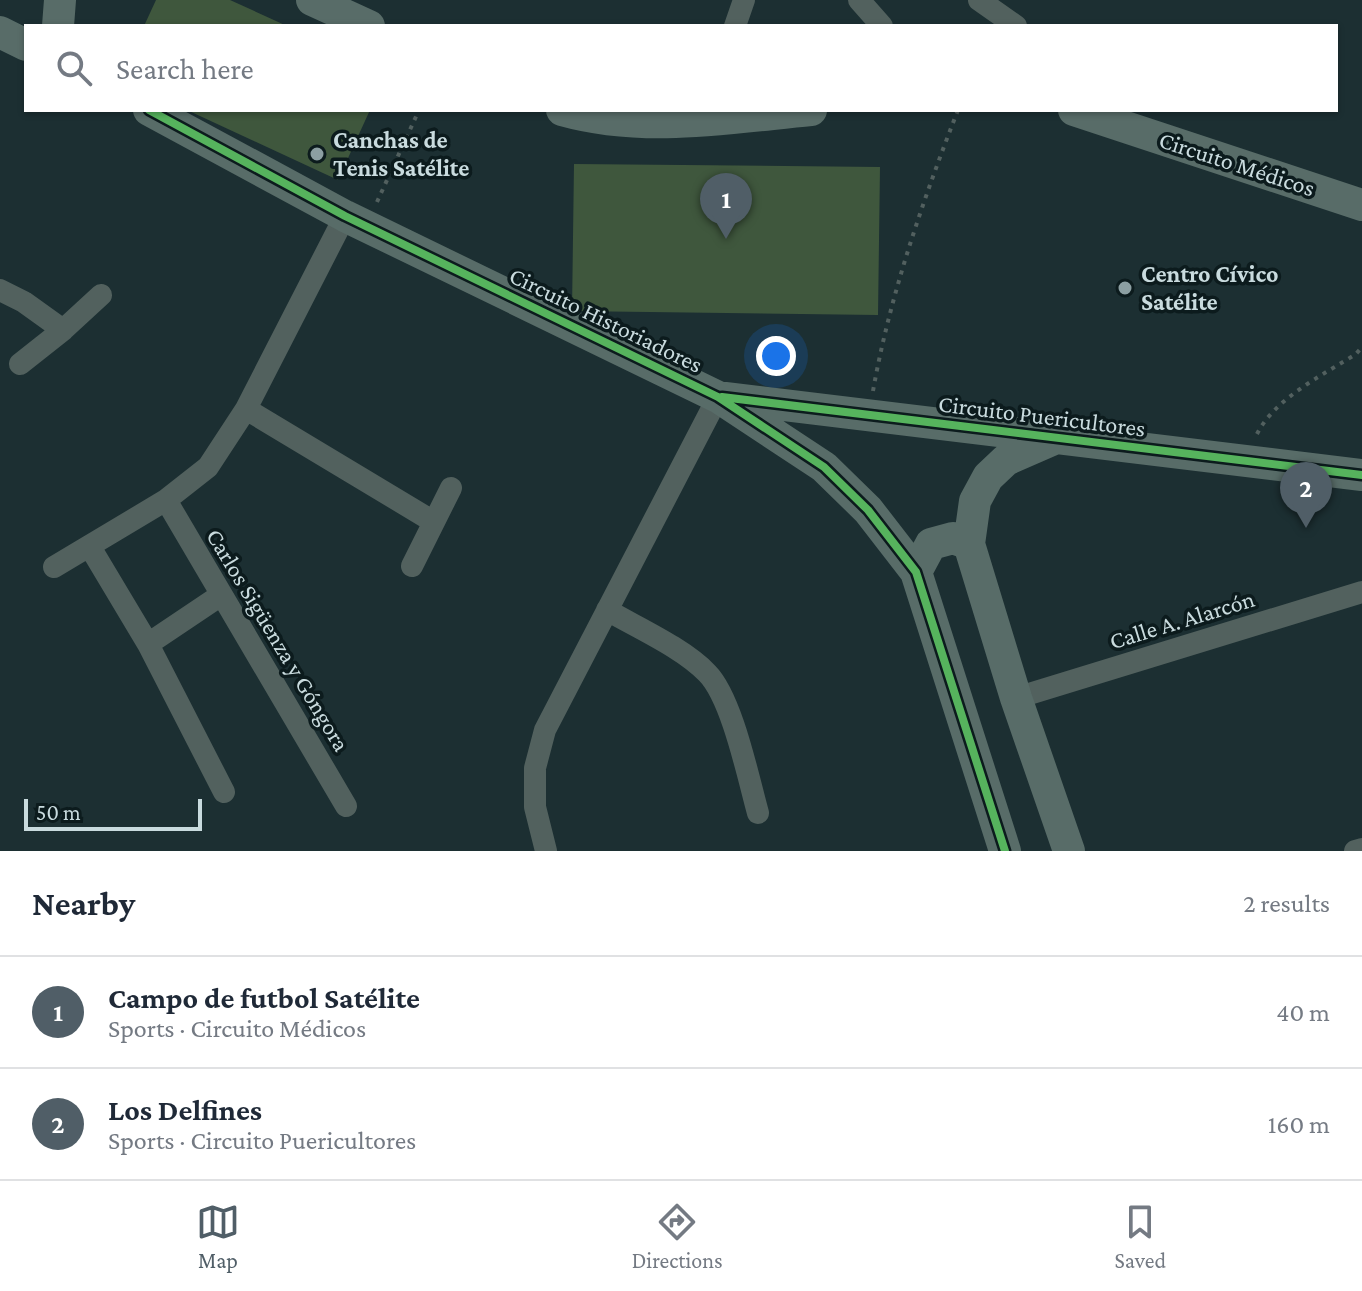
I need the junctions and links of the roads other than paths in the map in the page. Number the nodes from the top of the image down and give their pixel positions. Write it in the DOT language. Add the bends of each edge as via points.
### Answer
graph roads {
  1 [pos="60,0"];
  2 [pos="312,0"];
  3 [pos="744,0"];
  4 [pos="979,0"];
  5 [pos="859,10"];
  6 [pos="58,24"];
  7 [pos="365,24"];
  8 [pos="736,24"];
  9 [pos="879,24"];
  10 [pos="1013,24"];
  11 [pos="0,32"];
  12 [pos="24,44"];
  13 [pos="153,112"];
  14 [pos="587,112"];
  15 [pos="791,112"];
  16 [pos="1083,112"];
  17 [pos="612,114"];
  18 [pos="1107,117"];
  19 [pos="1362,205"];
  20 [pos="355,221"];
  21 [pos="0,290"];
  22 [pos="101,295"];
  23 [pos="63,330"];
  24 [pos="20,364"];
  25 [pos="718,397"];
  26 [pos="246,409"];
  27 [pos="1056,438"];
  28 [pos="1362,475"];
  29 [pos="451,488"];
  30 [pos="166,500"];
  31 [pos="434,522"];
  32 [pos="969,544"];
  33 [pos="90,547"];
  34 [pos="412,566"];
  35 [pos="54,567"];
  36 [pos="916,572"];
  37 [pos="1362,592"];
  38 [pos="221,595"];
  39 [pos="607,610"];
  40 [pos="148,644"];
  41 [pos="1016,698"];
  42 [pos="224,792"];
  43 [pos="346,806"];
  44 [pos="758,813"];
  45 [pos="1362,849"];
  46 [pos="546,851"];
  47 [pos="1005,851"];
  48 [pos="1069,851"];
  49 [pos="1355,851"];
  1 -- 6 [label="street"];
  2 -- 7 [label="street"];
  3 -- 8 [label="street"];
  4 -- 10 [label="street"];
  5 -- 9 [label="street"];
  11 -- 12 [label="street"];
  13 -- 20 [label="street, Circuito Historiadores"];
  14 -- 17 [label="street"];
  15 -- 17 [label="street" via="673,124"];
  16 -- 18 [label="street, Circuito Médicos"];
  18 -- 19 [label="street, Circuito Médicos"];
  20 -- 25 [label="street, Circuito Historiadores"];
  20 -- 26 [label="street"];
  21 -- 23 [label="street"];
  22 -- 23 [label="street"];
  23 -- 24 [label="street"];
  25 -- 27 [label="street, Circuito Puericultores"];
  25 -- 36 [label="street, Circuito Historiadores" via="824,467 868,510"];
  25 -- 39 [label="street"];
  26 -- 30 [label="street" via="208,467"];
  26 -- 31 [label="street"];
  27 -- 28 [label="street, Circuito Puericultores"];
  27 -- 32 [label="street, Circuito Puericultores" via="1006,460 988,477 975,501"];
  29 -- 31 [label="street"];
  30 -- 33 [label="street"];
  30 -- 38 [label="street, Carlos Sigüenza y Góngora"];
  31 -- 34 [label="street"];
  32 -- 36 [label="street" via="953,538 931,544"];
  32 -- 41 [label="street, Circuito Puericultores"];
  33 -- 35 [label="street"];
  33 -- 40 [label="street"];
  36 -- 47 [label="street, Circuito Historiadores"];
  37 -- 41 [label="street, Calle A. Alarcón"];
  38 -- 40 [label="street"];
  38 -- 43 [label="street, Carlos Sigüenza y Góngora"];
  39 -- 44 [label="street" via="709,674 724,700"];
  39 -- 46 [label="street" via="545,730 535,768 535,807"];
  40 -- 42 [label="street"];
  41 -- 48 [label="street, Circuito Puericultores"];
  45 -- 49 [label="street"];
}
